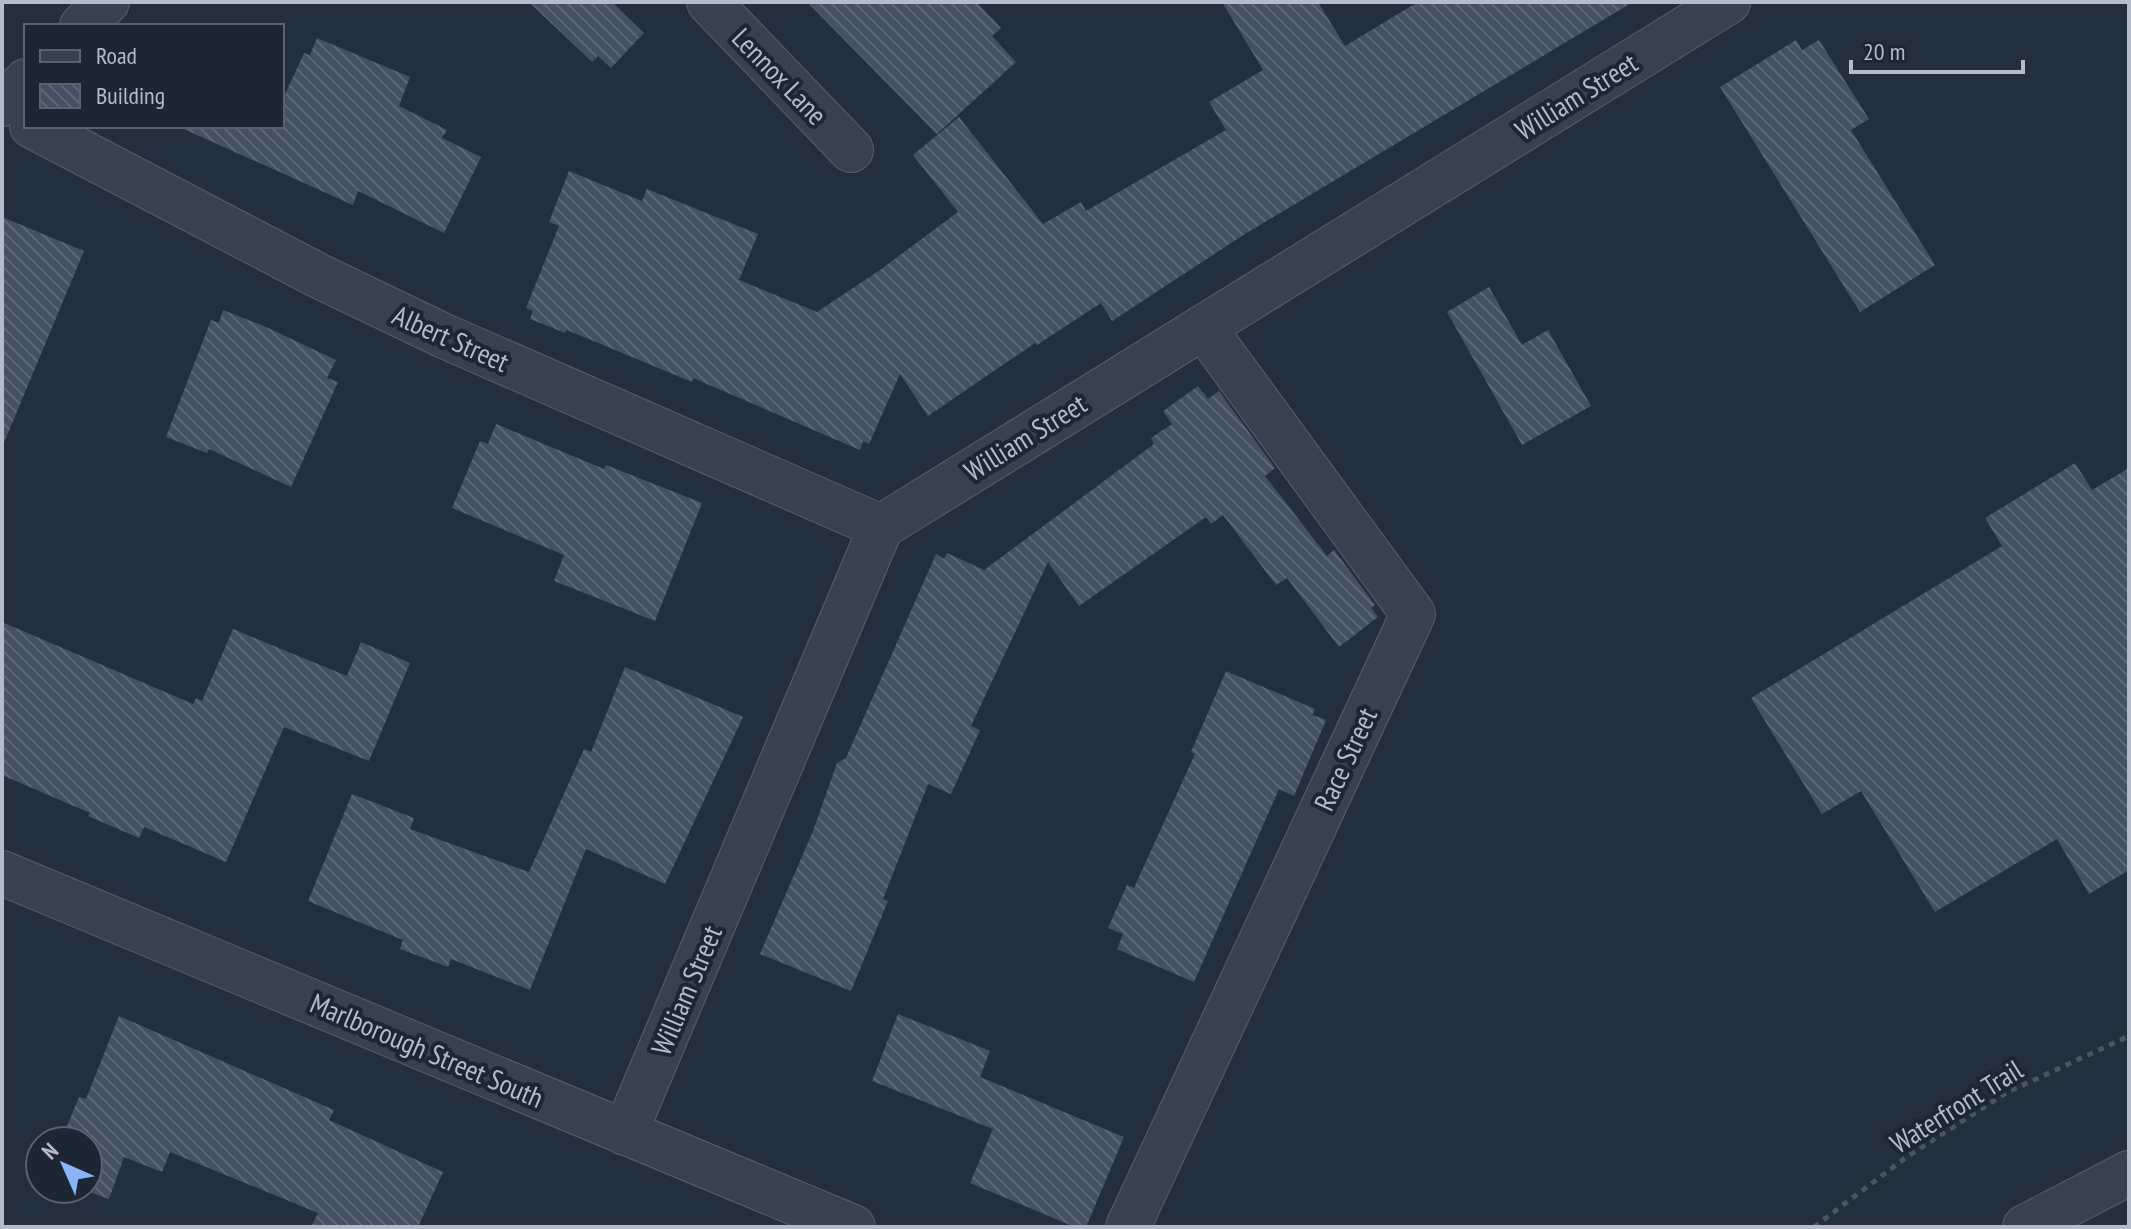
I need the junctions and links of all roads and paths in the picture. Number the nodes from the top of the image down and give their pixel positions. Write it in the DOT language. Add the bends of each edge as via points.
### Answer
graph roads {
  1 [pos="107,2"];
  2 [pos="709,2"];
  3 [pos="1728,2"];
  4 [pos="84,24"];
  5 [pos="24,83"];
  6 [pos="2,104"];
  7 [pos="2,110"];
  8 [pos="24,122"];
  9 [pos="36,128"];
  10 [pos="851,150"];
  11 [pos="1203,327"];
  12 [pos="881,527"];
  13 [pos="5,882"];
  14 [pos="2129,1036"];
  15 [pos="625,1133"];
  16 [pos="2129,1173"];
  17 [pos="853,1227"];
  18 [pos="1128,1227"];
  19 [pos="1814,1227"];
  20 [pos="2025,1227"];
  1 -- 4 [label="street"];
  2 -- 10 [label="street, Lennox Lane"];
  3 -- 11 [label="street, William Street"];
  5 -- 6 [label="street"];
  7 -- 8 [label="street"];
  9 -- 12 [label="street, Albert Street" via="444,336"];
  11 -- 12 [label="street, William Street"];
  11 -- 18 [label="street, Race Street" via="1413,614"];
  12 -- 15 [label="street, William Street"];
  13 -- 15 [label="street, Marlborough Street South"];
  14 -- 19 [label="path, Waterfront Trail" via="2006,1093 1908,1156"];
  15 -- 17 [label="street, Marlborough Street South"];
  16 -- 20 [label="street"];
}
